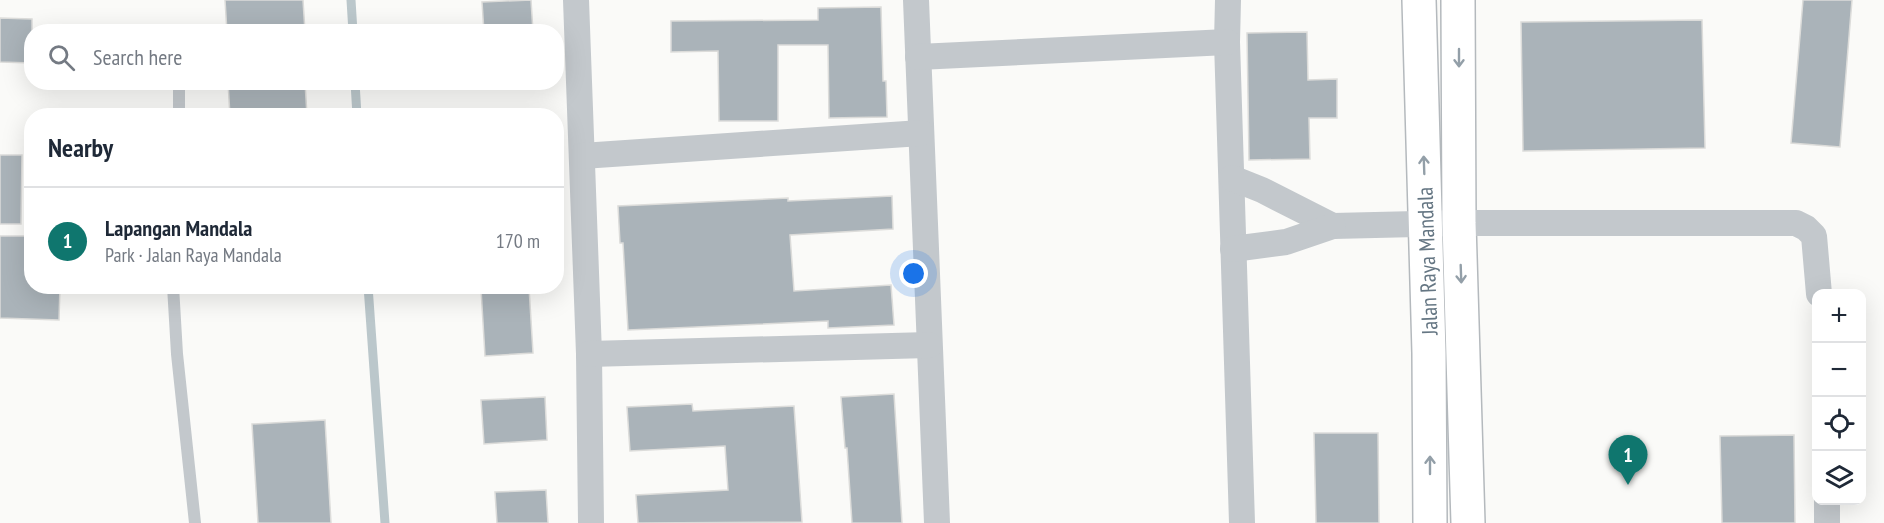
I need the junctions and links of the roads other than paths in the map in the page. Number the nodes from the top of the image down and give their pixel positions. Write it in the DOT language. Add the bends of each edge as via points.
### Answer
graph roads {
  1 [pos="576,0"];
  2 [pos="916,0"];
  3 [pos="1228,0"];
  4 [pos="1419,0"];
  5 [pos="1458,0"];
  6 [pos="1227,42"];
  7 [pos="918,57"];
  8 [pos="179,90"];
  9 [pos="179,108"];
  10 [pos="921,133"];
  11 [pos="582,156"];
  12 [pos="1232,178"];
  13 [pos="1459,223"];
  14 [pos="1425,224"];
  15 [pos="1333,226"];
  16 [pos="1233,249"];
  17 [pos="1819,289"];
  18 [pos="173,294"];
  19 [pos="929,345"];
  20 [pos="589,354"];
  21 [pos="1827,505"];
  22 [pos="195,523"];
  23 [pos="591,523"];
  24 [pos="937,523"];
  25 [pos="1242,523"];
  26 [pos="1430,523"];
  27 [pos="1468,523"];
  28 [pos="1827,523"];
  1 -- 11 [label="street"];
  2 -- 7 [label="street"];
  3 -- 6 [label="street"];
  14 -- 4 [label="highway, Jalan Raya Mandala, one-way"];
  5 -- 13 [label="highway, Jalan Raya Mandala, one-way"];
  6 -- 7 [label="street"];
  6 -- 12 [label="street"];
  7 -- 10 [label="street"];
  8 -- 9 [label="lane"];
  10 -- 11 [label="street"];
  10 -- 19 [label="street"];
  11 -- 20 [label="street"];
  12 -- 15 [label="street"];
  12 -- 16 [label="street"];
  13 -- 14 [label="street"];
  13 -- 17 [label="street" via="1796,223 1814,236"];
  13 -- 27 [label="highway, Jalan Raya Mandala, one-way"];
  14 -- 15 [label="street"];
  26 -- 14 [label="highway, Jalan Raya Mandala, one-way"];
  15 -- 16 [label="street" via="1286,242"];
  16 -- 25 [label="street"];
  18 -- 22 [label="lane"];
  19 -- 20 [label="street"];
  19 -- 24 [label="street"];
  20 -- 23 [label="street"];
  21 -- 28 [label="street"];
}
